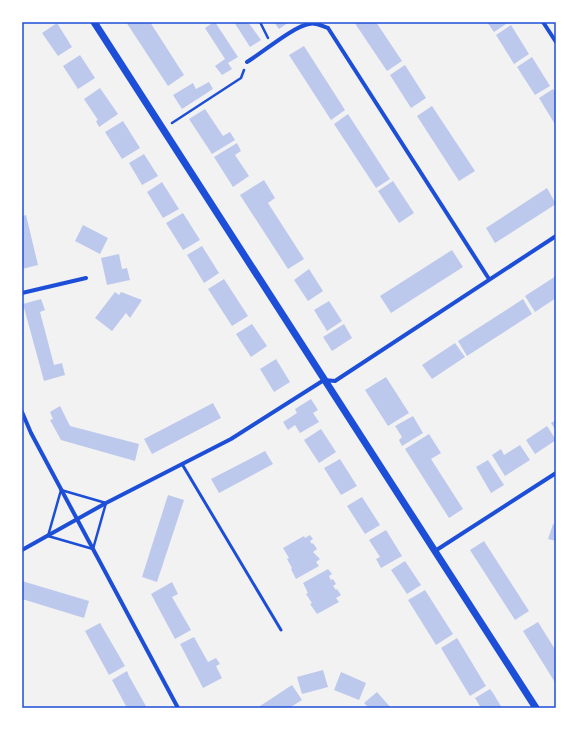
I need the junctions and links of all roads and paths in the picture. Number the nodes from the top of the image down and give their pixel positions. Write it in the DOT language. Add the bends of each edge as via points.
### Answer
graph roads {
  1 [pos="94,22"];
  2 [pos="260,22"];
  3 [pos="542,22"];
  4 [pos="556,42"];
  5 [pos="272,46"];
  6 [pos="247,62"];
  7 [pos="163,129"];
  8 [pos="556,236"];
  9 [pos="86,278"];
  10 [pos="489,279"];
  11 [pos="22,294"];
  12 [pos="324,380"];
  13 [pos="22,412"];
  14 [pos="24,421"];
  15 [pos="182,464"];
  16 [pos="556,473"];
  17 [pos="106,503"];
  18 [pos="78,520"];
  19 [pos="48,536"];
  20 [pos="93,549"];
  21 [pos="22,550"];
  22 [pos="435,551"];
  23 [pos="281,630"];
  24 [pos="178,708"];
  25 [pos="536,708"];
  1 -- 7 [label="street"];
  2 -- 5 [label="path"];
  3 -- 4 [label="street"];
  5 -- 6 [label="street"];
  5 -- 10 [label="street" via="297,28 309,24 328,28"];
  6 -- 7 [label="path" via="241,78"];
  7 -- 12 [label="street"];
  8 -- 10 [label="street"];
  9 -- 11 [label="street"];
  10 -- 12 [label="street" via="335,381"];
  12 -- 15 [label="street" via="231,439"];
  12 -- 22 [label="street"];
  13 -- 14 [label="street"];
  14 -- 18 [label="street"];
  15 -- 17 [label="street"];
  15 -- 23 [label="lane"];
  16 -- 22 [label="street"];
  17 -- 18 [label="street"];
  17 -- 20 [label="path"];
  18 -- 19 [label="street"];
  18 -- 20 [label="street"];
  19 -- 20 [label="path"];
  19 -- 21 [label="street"];
  20 -- 24 [label="street"];
  22 -- 25 [label="street"];
}
